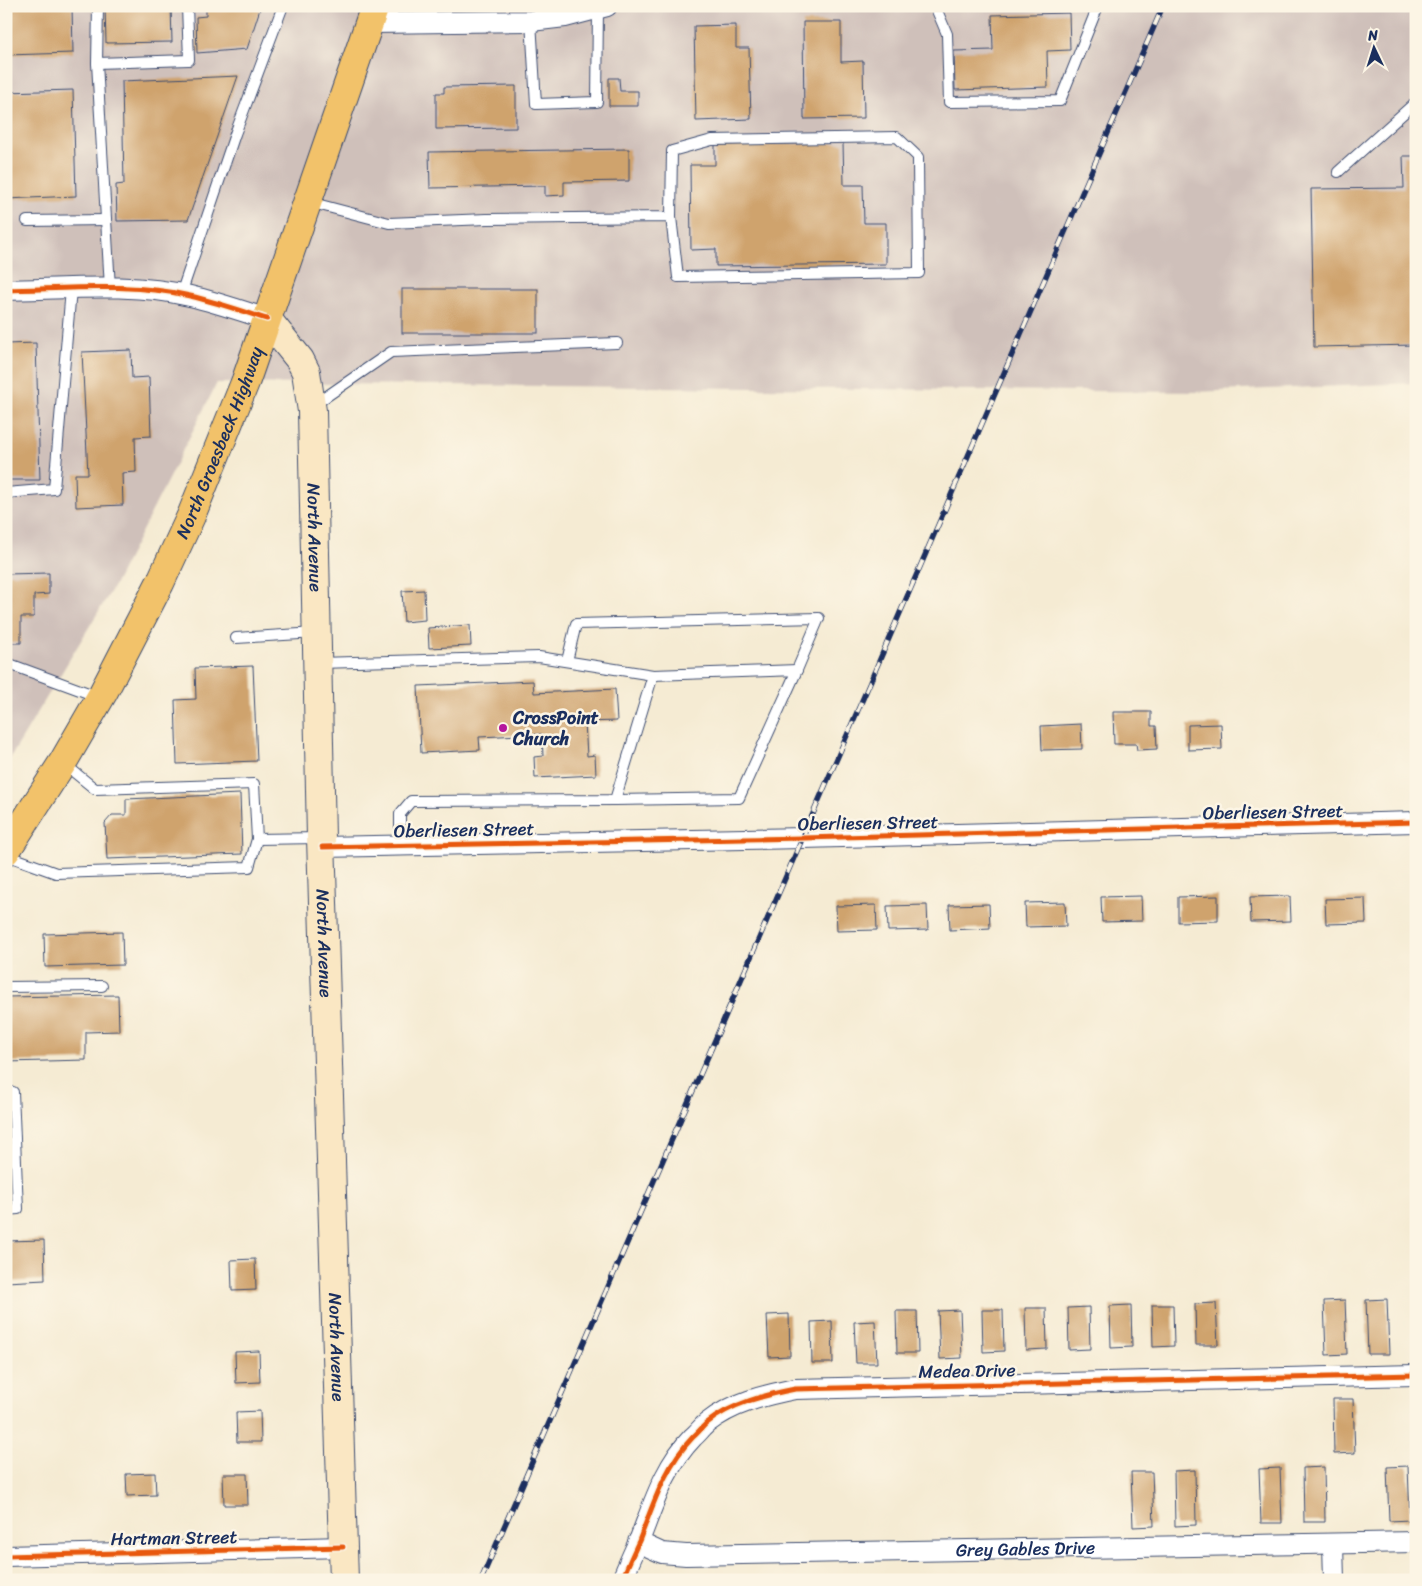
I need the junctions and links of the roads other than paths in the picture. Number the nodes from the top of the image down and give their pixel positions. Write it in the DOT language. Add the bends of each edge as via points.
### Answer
graph roads {
  1 [pos="98,6"];
  2 [pos="187,6"];
  3 [pos="283,6"];
  4 [pos="935,6"];
  5 [pos="1098,6"];
  6 [pos="603,8"];
  7 [pos="372,15"];
  8 [pos="531,21"];
  9 [pos="97,63"];
  10 [pos="1416,102"];
  11 [pos="1338,172"];
  12 [pos="308,202"];
  13 [pos="671,217"];
  14 [pos="106,220"];
  15 [pos="27,221"];
  16 [pos="110,288"];
  17 [pos="71,289"];
  18 [pos="6,290"];
  19 [pos="181,294"];
  20 [pos="267,319"];
  21 [pos="618,343"];
  22 [pos="312,407"];
  23 [pos="6,493"];
  24 [pos="317,633"];
  25 [pos="236,638"];
  26 [pos="567,661"];
  27 [pos="317,663"];
  28 [pos="6,665"];
  29 [pos="797,670"];
  30 [pos="653,675"];
  31 [pos="100,698"];
  32 [pos="62,762"];
  33 [pos="615,800"];
  34 [pos="1416,822"];
  35 [pos="257,839"];
  36 [pos="321,842"];
  37 [pos="400,845"];
  38 [pos="6,851"];
  39 [pos="6,855"];
  40 [pos="102,986"];
  41 [pos="6,987"];
  42 [pos="6,1092"];
  43 [pos="6,1210"];
  44 [pos="1416,1374"];
  45 [pos="638,1542"];
  46 [pos="1416,1542"];
  47 [pos="1333,1544"];
  48 [pos="343,1547"];
  49 [pos="6,1556"];
  50 [pos="344,1580"];
  51 [pos="622,1580"];
  52 [pos="1334,1580"];
  1 -- 9 [label="lane"];
  2 -- 9 [label="lane" via="188,60"];
  3 -- 19 [label="lane" via="235,134"];
  4 -- 5 [label="lane" via="947,34 949,102 958,102 1060,101"];
  6 -- 8 [label="street"];
  6 -- 8 [label="lane" via="597,102 536,104"];
  7 -- 8 [label="street"];
  7 -- 12 [label="main road, North Groesbeck Highway"];
  9 -- 14 [label="lane"];
  10 -- 11 [label="lane"];
  12 -- 13 [label="lane" via="389,223"];
  12 -- 20 [label="main road, North Groesbeck Highway"];
  13 -- 13 [label="lane" via="672,150 712,140 897,137 918,157 919,273 678,277"];
  14 -- 15 [label="lane"];
  14 -- 16 [label="lane"];
  16 -- 17 [label="street"];
  16 -- 19 [label="street"];
  17 -- 18 [label="street"];
  17 -- 23 [label="lane" via="54,489"];
  19 -- 20 [label="street"];
  20 -- 22 [label="main road, North Avenue" via="300,360 306,372"];
  20 -- 31 [label="main road, North Groesbeck Highway" via="191,516"];
  21 -- 22 [label="lane" via="391,352"];
  22 -- 24 [label="main road, North Avenue"];
  24 -- 25 [label="lane"];
  24 -- 27 [label="main road, North Avenue"];
  26 -- 27 [label="lane" via="538,657"];
  26 -- 29 [label="lane" via="576,624 819,618"];
  26 -- 30 [label="lane"];
  27 -- 36 [label="main road, North Avenue"];
  28 -- 31 [label="lane"];
  29 -- 30 [label="lane"];
  29 -- 33 [label="lane" via="739,798"];
  30 -- 33 [label="lane"];
  31 -- 32 [label="main road, North Groesbeck Highway"];
  32 -- 35 [label="lane" via="95,789 254,784"];
  32 -- 38 [label="main road, North Groesbeck Highway"];
  33 -- 37 [label="lane" via="411,801 400,814"];
  34 -- 37 [label="street, Oberliesen Street"];
  35 -- 36 [label="lane"];
  35 -- 39 [label="lane" via="249,867 56,873"];
  36 -- 37 [label="street, Oberliesen Street"];
  36 -- 48 [label="main road, North Avenue"];
  40 -- 41 [label="lane"];
  42 -- 43 [label="lane" via="13,1092 18,1209"];
  44 -- 45 [label="street, Medea Drive" via="795,1389 743,1403 706,1424 675,1458 657,1492"];
  45 -- 47 [label="street, Grey Gables Drive" via="662,1553 686,1555"];
  45 -- 51 [label="street, Medea Drive"];
  46 -- 47 [label="street, Grey Gables Drive"];
  47 -- 52 [label="street"];
  48 -- 49 [label="street, Hartman Street"];
  48 -- 50 [label="main road, North Avenue"];
}
